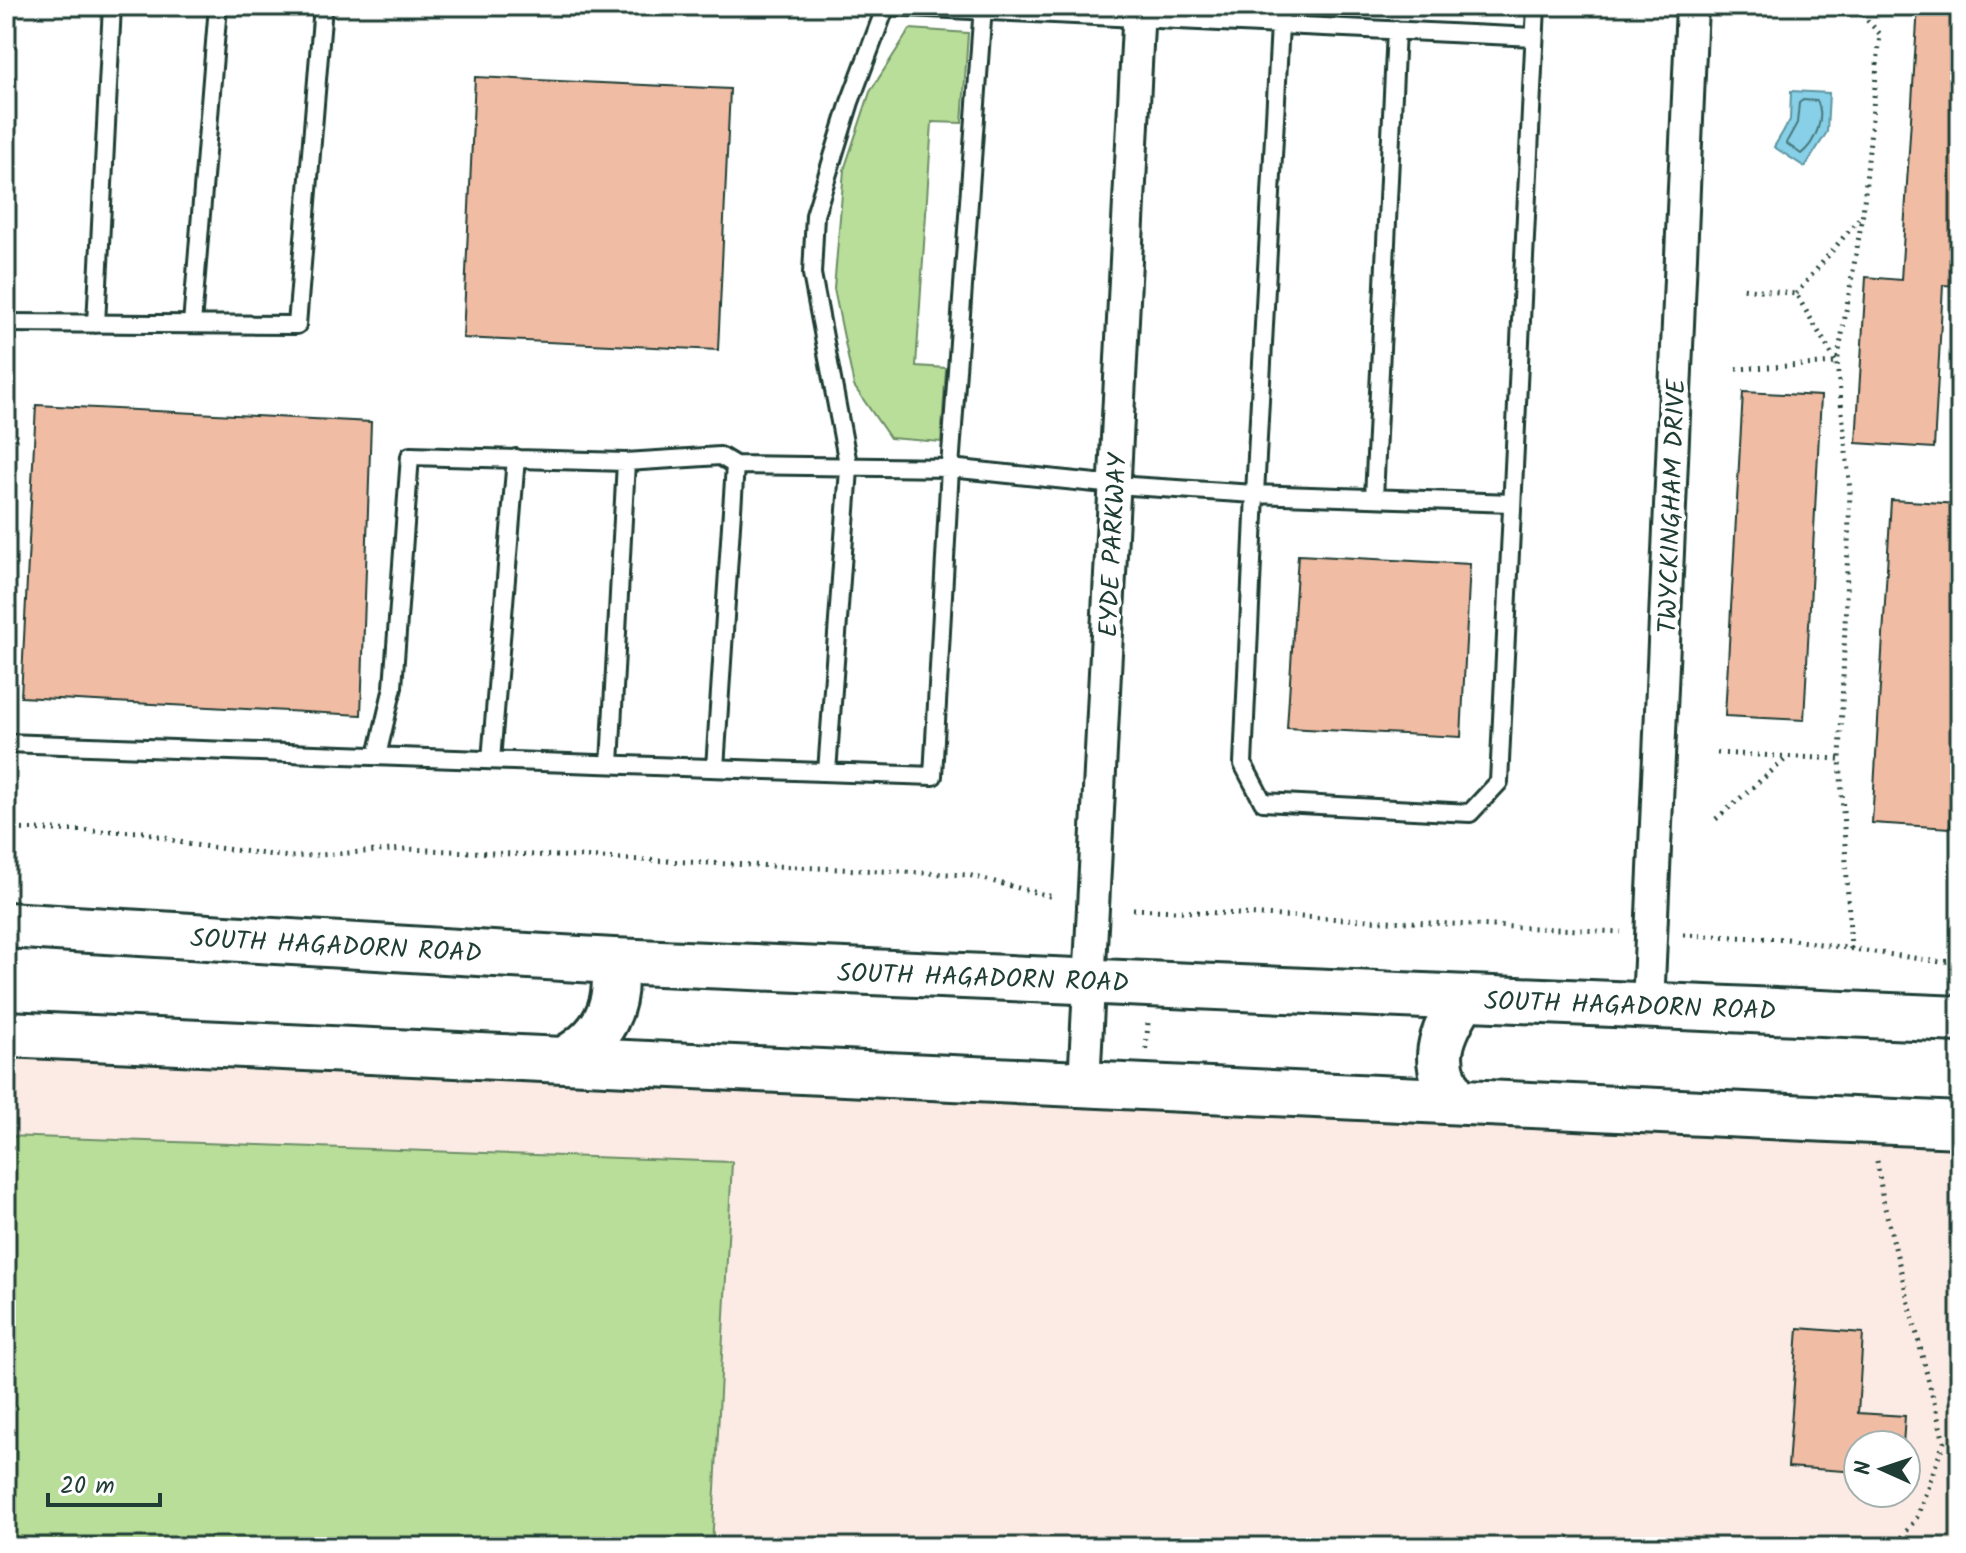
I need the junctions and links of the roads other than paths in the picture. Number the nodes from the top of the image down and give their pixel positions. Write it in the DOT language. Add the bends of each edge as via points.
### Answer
graph roads {
  1 [pos="112,6"];
  2 [pos="218,6"];
  3 [pos="323,6"];
  4 [pos="886,6"];
  5 [pos="1281,6"];
  6 [pos="1536,6"];
  7 [pos="1692,6"];
  8 [pos="982,9"];
  9 [pos="1138,12"];
  10 [pos="1280,25"];
  11 [pos="1396,30"];
  12 [pos="1534,37"];
  13 [pos="6,323"];
  14 [pos="96,324"];
  15 [pos="192,324"];
  16 [pos="516,458"];
  17 [pos="626,462"];
  18 [pos="735,465"];
  19 [pos="950,468"];
  20 [pos="849,469"];
  21 [pos="1115,485"];
  22 [pos="1255,494"];
  23 [pos="1374,498"];
  24 [pos="1512,503"];
  25 [pos="6,743"];
  26 [pos="377,756"];
  27 [pos="491,760"];
  28 [pos="610,764"];
  29 [pos="715,768"];
  30 [pos="827,772"];
  31 [pos="6,925"];
  32 [pos="613,961"];
  33 [pos="1089,982"];
  34 [pos="1464,998"];
  35 [pos="1648,1006"];
  36 [pos="1960,1019"];
  37 [pos="6,1034"];
  38 [pos="563,1060"];
  39 [pos="1084,1084"];
  40 [pos="1457,1101"];
  41 [pos="1960,1125"];
  1 -- 14 [label="lane"];
  2 -- 15 [label="lane"];
  3 -- 15 [label="lane" via="297,325"];
  4 -- 8 [label="lane"];
  4 -- 20 [label="lane" via="815,215 812,274"];
  5 -- 10 [label="lane"];
  6 -- 12 [label="lane"];
  7 -- 35 [label="street, TWYCKINGHAM DRIVE"];
  8 -- 9 [label="lane"];
  8 -- 19 [label="lane"];
  9 -- 10 [label="lane"];
  9 -- 21 [label="street, EYDE PARKWAY"];
  10 -- 11 [label="lane"];
  10 -- 22 [label="lane"];
  11 -- 12 [label="lane"];
  11 -- 23 [label="lane"];
  12 -- 24 [label="lane"];
  13 -- 14 [label="lane"];
  14 -- 15 [label="lane"];
  16 -- 17 [label="lane"];
  16 -- 26 [label="lane" via="410,456 393,687"];
  16 -- 27 [label="lane"];
  17 -- 18 [label="lane" via="720,456"];
  17 -- 28 [label="lane"];
  18 -- 20 [label="lane"];
  18 -- 29 [label="lane"];
  19 -- 20 [label="lane"];
  19 -- 21 [label="lane"];
  19 -- 30 [label="lane" via="933,776"];
  20 -- 30 [label="lane"];
  21 -- 22 [label="lane"];
  21 -- 33 [label="street, EYDE PARKWAY"];
  22 -- 23 [label="lane"];
  22 -- 24 [label="lane" via="1243,764 1263,802 1470,813 1499,782"];
  23 -- 24 [label="lane"];
  25 -- 26 [label="lane"];
  26 -- 27 [label="lane"];
  27 -- 28 [label="lane"];
  28 -- 29 [label="lane"];
  29 -- 30 [label="lane"];
  31 -- 32 [label="street, SOUTH HAGADORN ROAD"];
  32 -- 33 [label="street, SOUTH HAGADORN ROAD"];
  32 -- 38 [label="street" via="615,993 605,1025"];
  33 -- 34 [label="street, SOUTH HAGADORN ROAD"];
  33 -- 39 [label="street, EYDE PARKWAY"];
  34 -- 35 [label="street, SOUTH HAGADORN ROAD"];
  34 -- 40 [label="street" via="1444,1029 1440,1052 1443,1083"];
  35 -- 36 [label="street, SOUTH HAGADORN ROAD"];
  37 -- 38 [label="street"];
  38 -- 39 [label="street"];
  39 -- 40 [label="street"];
  40 -- 41 [label="street"];
}
